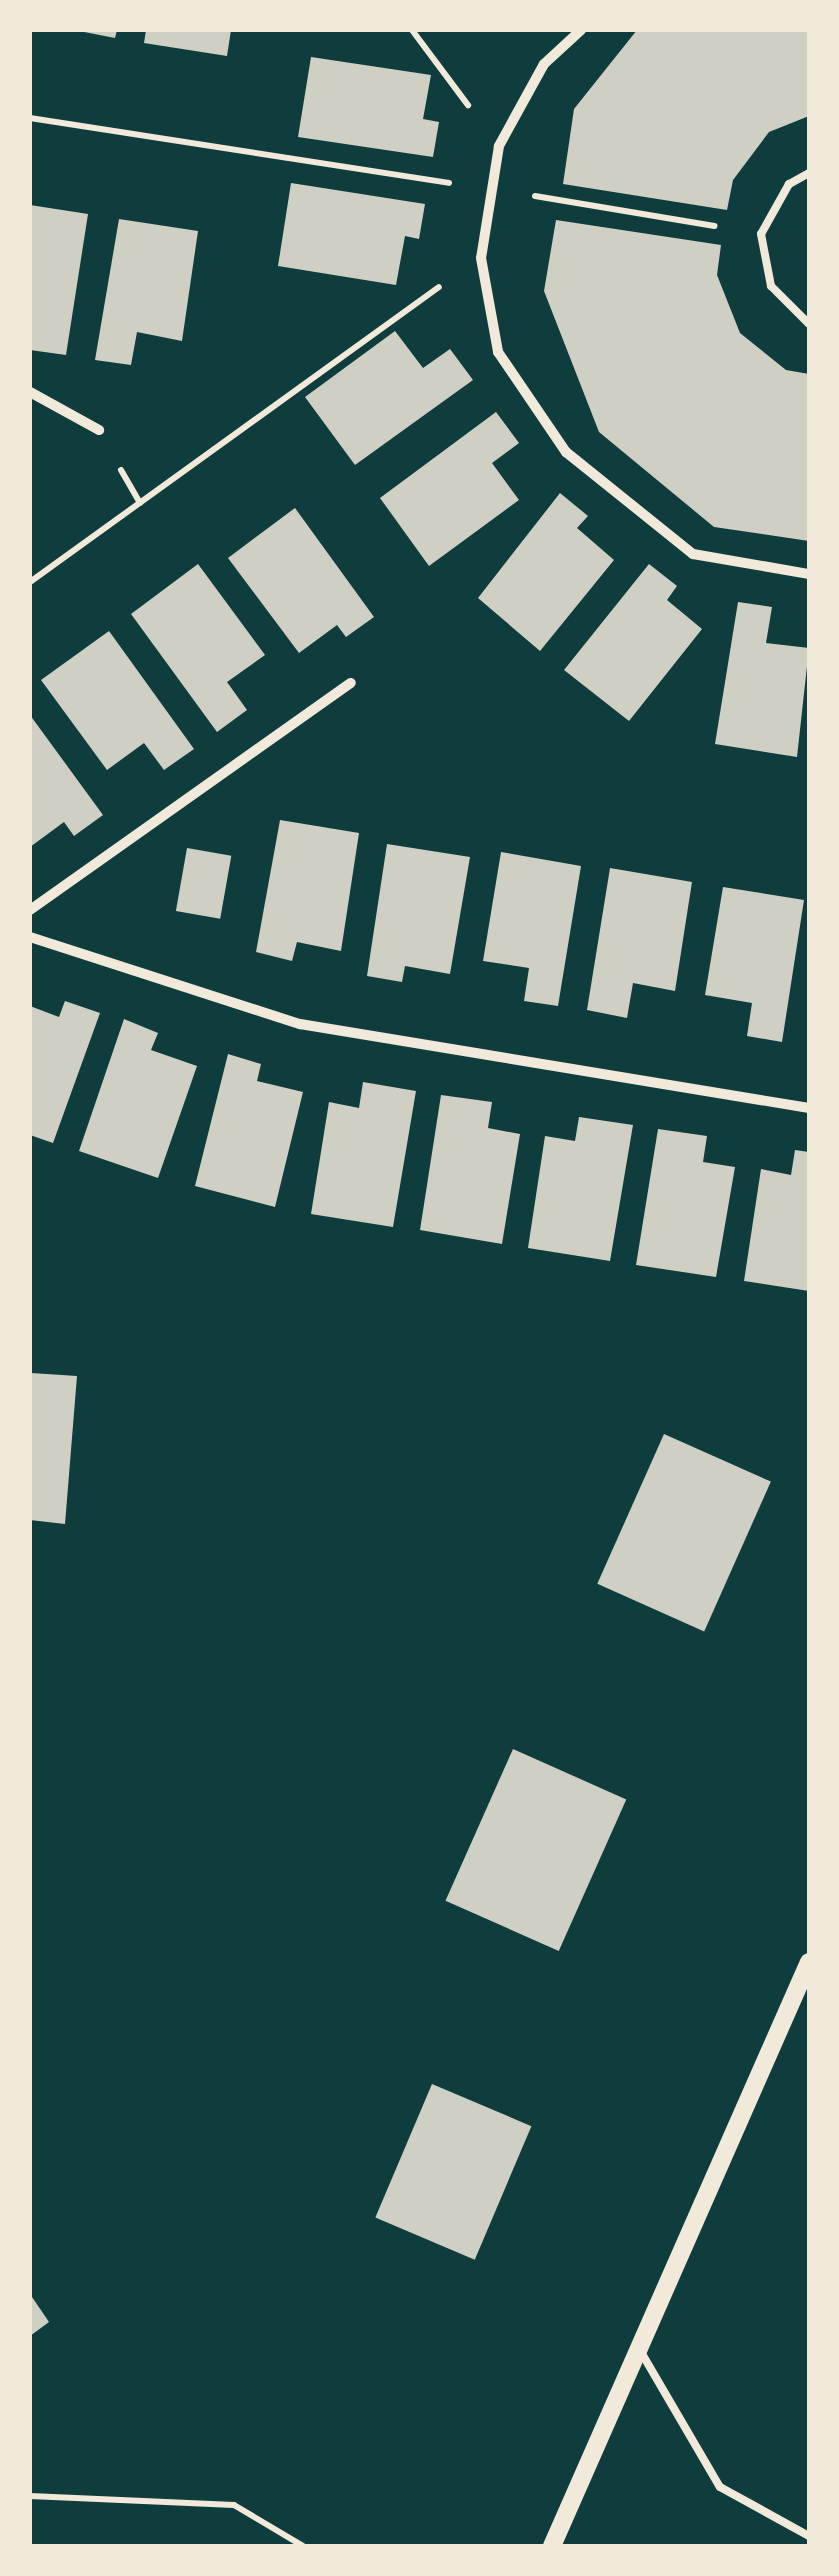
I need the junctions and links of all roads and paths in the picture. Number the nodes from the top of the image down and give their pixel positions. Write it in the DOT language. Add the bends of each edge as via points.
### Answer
graph roads {
  1 [pos="412,30"];
  2 [pos="580,30"];
  3 [pos="30,118"];
  4 [pos="499,146"];
  5 [pos="809,173"];
  6 [pos="493,190"];
  7 [pos="761,234"];
  8 [pos="481,258"];
  9 [pos="809,324"];
  10 [pos="30,392"];
  11 [pos="99,430"];
  12 [pos="809,574"];
  13 [pos="30,582"];
  14 [pos="351,682"];
  15 [pos="30,910"];
  16 [pos="30,937"];
  17 [pos="809,1108"];
  18 [pos="809,1962"];
  19 [pos="639,2348"];
  20 [pos="30,2496"];
  21 [pos="809,2536"];
  22 [pos="303,2546"];
  23 [pos="552,2546"];
  1 -- 4 [label="path"];
  2 -- 4 [label="street" via="544,64"];
  3 -- 6 [label="path"];
  4 -- 6 [label="street"];
  5 -- 7 [label="lane" via="788,184"];
  6 -- 7 [label="path"];
  6 -- 8 [label="street"];
  7 -- 9 [label="lane" via="771,286"];
  8 -- 12 [label="street" via="498,352 566,452 693,554"];
  8 -- 13 [label="path"];
  10 -- 11 [label="street"];
  14 -- 15 [label="street"];
  16 -- 17 [label="street" via="300,1024"];
  18 -- 19 [label="street"];
  19 -- 21 [label="lane" via="720,2486"];
  19 -- 23 [label="street"];
  20 -- 22 [label="path" via="234,2505"];
}
